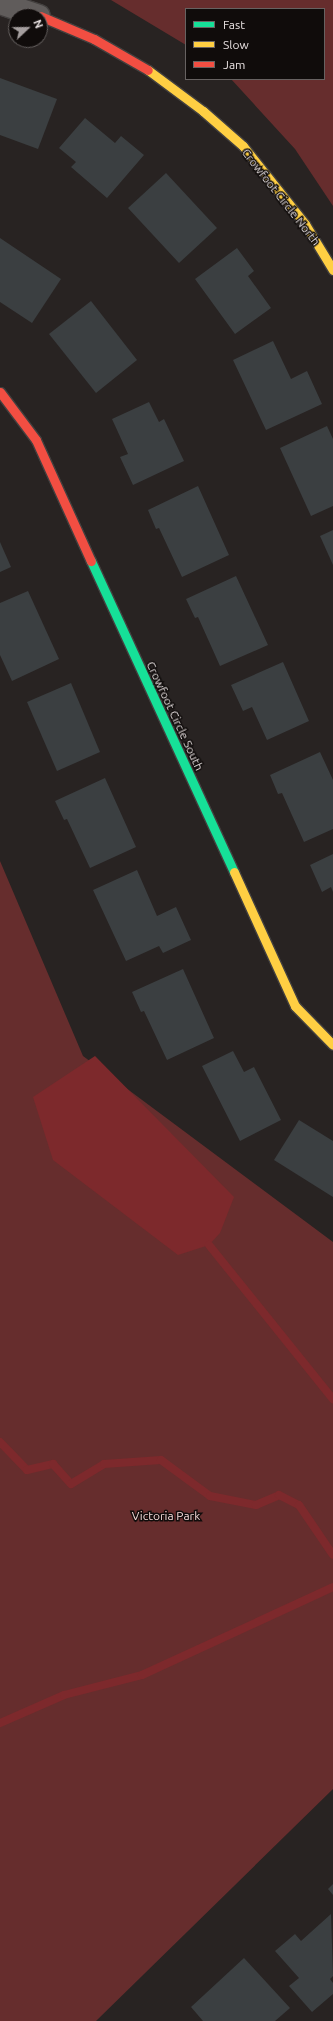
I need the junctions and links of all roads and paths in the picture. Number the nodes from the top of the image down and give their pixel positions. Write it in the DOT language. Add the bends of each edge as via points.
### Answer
graph roads {
  1 [pos="0,3"];
  2 [pos="15,8"];
  3 [pos="48,19"];
  4 [pos="333,270"];
  5 [pos="0,392"];
  6 [pos="333,1046"];
  1 -- 2 [label="street, Crowfoot Circle North"];
  3 -- 4 [label="street, Crowfoot Circle North" via="94,39 156,75 243,146 305,224"];
  5 -- 6 [label="street, Crowfoot Circle South" via="36,440 295,1006"];
}
